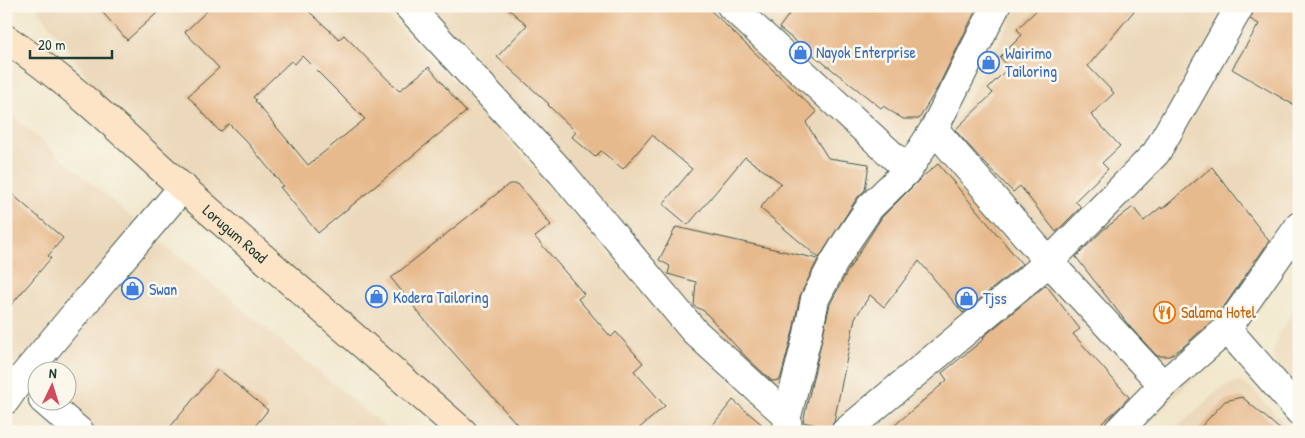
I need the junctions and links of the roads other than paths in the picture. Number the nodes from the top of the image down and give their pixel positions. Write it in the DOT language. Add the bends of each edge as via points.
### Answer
graph roads {
  1 [pos="408,6"];
  2 [pos="731,6"];
  3 [pos="996,6"];
  4 [pos="1240,6"];
  5 [pos="6,39"];
  6 [pos="934,129"];
  7 [pos="908,170"];
  8 [pos="182,187"];
  9 [pos="1299,226"];
  10 [pos="1049,262"];
  11 [pos="1226,329"];
  12 [pos="1163,385"];
  13 [pos="18,386"];
  14 [pos="55,410"];
  15 [pos="1299,411"];
  16 [pos="787,424"];
  17 [pos="80,432"];
  18 [pos="463,432"];
  19 [pos="845,432"];
  20 [pos="1118,432"];
  1 -- 16 [label="street" via="561,172 694,331"];
  2 -- 7 [label="street"];
  3 -- 6 [label="street"];
  4 -- 10 [label="street" via="1156,152"];
  5 -- 8 [label="main road, Lorugum Road" via="70,86"];
  6 -- 7 [label="street"];
  6 -- 10 [label="street"];
  7 -- 16 [label="street" via="870,207 833,264 816,300"];
  8 -- 13 [label="street"];
  8 -- 18 [label="main road, Lorugum Road"];
  9 -- 11 [label="street"];
  10 -- 12 [label="street"];
  10 -- 19 [label="street"];
  11 -- 12 [label="street"];
  11 -- 15 [label="street"];
  12 -- 20 [label="street"];
  14 -- 17 [label="street"];
}
